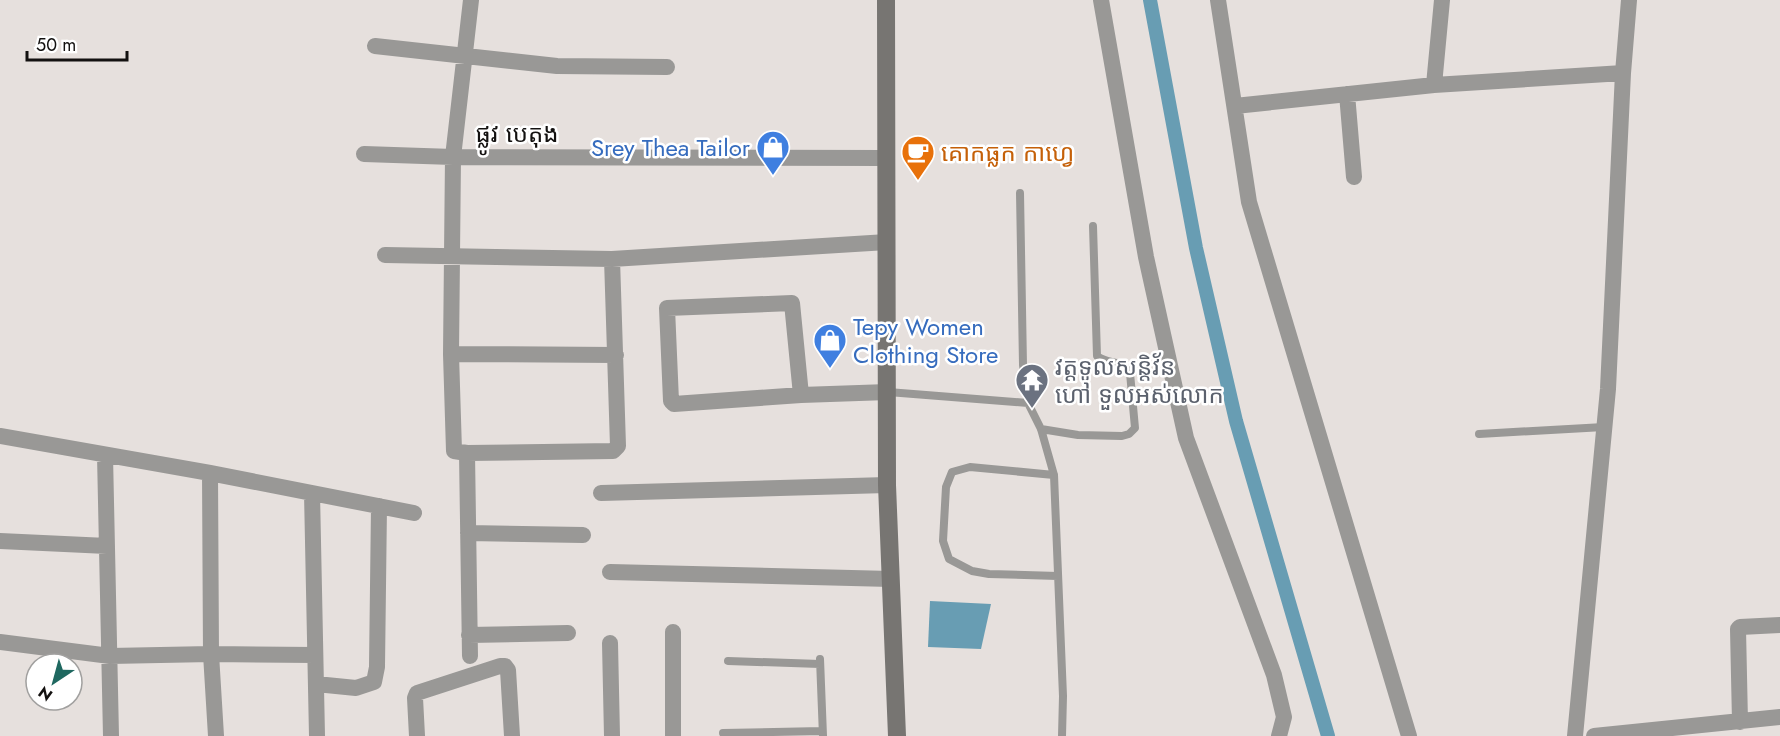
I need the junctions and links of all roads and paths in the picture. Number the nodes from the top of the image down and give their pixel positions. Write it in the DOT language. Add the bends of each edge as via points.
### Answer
graph roads {
  1 [pos="471,0"];
  2 [pos="886,0"];
  3 [pos="1101,0"];
  4 [pos="1218,0"];
  5 [pos="1442,0"];
  6 [pos="1629,0"];
  7 [pos="375,46"];
  8 [pos="465,56"];
  9 [pos="667,67"];
  10 [pos="1623,73"];
  11 [pos="1434,85"];
  12 [pos="1347,94"];
  13 [pos="1235,106"];
  14 [pos="364,154"];
  15 [pos="453,157"];
  16 [pos="886,158"];
  17 [pos="1354,177"];
  18 [pos="1020,193"];
  19 [pos="1093,226"];
  20 [pos="886,242"];
  21 [pos="385,255"];
  22 [pos="452,257"];
  23 [pos="612,259"];
  24 [pos="451,354"];
  25 [pos="616,355"];
  26 [pos="888,392"];
  27 [pos="801,395"];
  28 [pos="1028,403"];
  29 [pos="1604,427"];
  30 [pos="1041,429"];
  31 [pos="1479,434"];
  32 [pos="0,436"];
  33 [pos="467,453"];
  34 [pos="105,455"];
  35 [pos="210,472"];
  36 [pos="1054,475"];
  37 [pos="887,485"];
  38 [pos="312,493"];
  39 [pos="600,493"];
  40 [pos="379,506"];
  41 [pos="414,513"];
  42 [pos="468,533"];
  43 [pos="583,535"];
  44 [pos="0,541"];
  45 [pos="107,546"];
  46 [pos="610,572"];
  47 [pos="1058,576"];
  48 [pos="891,579"];
  49 [pos="1780,624"];
  50 [pos="673,632"];
  51 [pos="568,633"];
  52 [pos="469,635"];
  53 [pos="0,642"];
  54 [pos="610,643"];
  55 [pos="211,654"];
  56 [pos="315,655"];
  57 [pos="110,656"];
  58 [pos="470,656"];
  59 [pos="728,661"];
  60 [pos="315,684"];
  61 [pos="1780,717"];
  62 [pos="1740,722"];
  63 [pos="723,733"];
  64 [pos="822,733"];
  65 [pos="111,736"];
  66 [pos="216,736"];
  67 [pos="317,736"];
  68 [pos="417,736"];
  69 [pos="512,736"];
  70 [pos="612,736"];
  71 [pos="673,736"];
  72 [pos="897,736"];
  73 [pos="1062,736"];
  74 [pos="1279,736"];
  75 [pos="1409,736"];
  76 [pos="1575,736"];
  77 [pos="1594,736"];
  1 -- 8 [label="street"];
  2 -- 16 [label="street"];
  3 -- 74 [label="street" via="1146,257 1186,438 1274,675 1284,717"];
  4 -- 13 [label="street"];
  5 -- 11 [label="street"];
  6 -- 10 [label="street"];
  7 -- 8 [label="street"];
  8 -- 9 [label="street" via="557,66"];
  8 -- 15 [label="street"];
  10 -- 11 [label="street"];
  10 -- 29 [label="street"];
  11 -- 12 [label="street"];
  12 -- 13 [label="street"];
  12 -- 17 [label="street"];
  13 -- 75 [label="street" via="1249,202"];
  14 -- 15 [label="street, ផ្លូវ បេតុង"];
  15 -- 16 [label="street, ផ្លូវ បេតុង"];
  15 -- 22 [label="street"];
  16 -- 20 [label="street"];
  18 -- 28 [label="lane" via="1023,365"];
  19 -- 30 [label="lane" via="1098,356 1119,362 1130,373 1135,428 1122,436"];
  20 -- 23 [label="street"];
  20 -- 26 [label="street"];
  21 -- 22 [label="street"];
  22 -- 23 [label="street"];
  22 -- 24 [label="street"];
  23 -- 25 [label="street"];
  24 -- 25 [label="street"];
  24 -- 33 [label="street" via="454,451"];
  25 -- 33 [label="street" via="618,446 613,451"];
  26 -- 27 [label="street"];
  26 -- 28 [label="lane"];
  26 -- 37 [label="street"];
  27 -- 27 [label="street" via="792,303 666,310 672,403"];
  28 -- 30 [label="lane"];
  29 -- 31 [label="lane"];
  29 -- 76 [label="street"];
  30 -- 36 [label="lane"];
  32 -- 34 [label="street"];
  33 -- 42 [label="street"];
  34 -- 35 [label="street"];
  34 -- 45 [label="street"];
  35 -- 38 [label="street"];
  35 -- 55 [label="street"];
  36 -- 47 [label="lane"];
  36 -- 47 [label="lane" via="970,467 952,472 946,487 943,541 949,559 972,571"];
  37 -- 39 [label="street"];
  37 -- 48 [label="street"];
  38 -- 40 [label="street"];
  38 -- 56 [label="street"];
  40 -- 41 [label="street"];
  40 -- 60 [label="street" via="374,682 356,688"];
  42 -- 43 [label="street"];
  42 -- 52 [label="street"];
  44 -- 45 [label="street"];
  45 -- 57 [label="street"];
  46 -- 48 [label="street"];
  47 -- 73 [label="lane"];
  48 -- 72 [label="street"];
  49 -- 62 [label="street" via="1738,629"];
  50 -- 71 [label="street"];
  51 -- 52 [label="street"];
  52 -- 58 [label="street"];
  53 -- 57 [label="street"];
  54 -- 70 [label="street"];
  55 -- 56 [label="street"];
  55 -- 57 [label="street"];
  55 -- 66 [label="street"];
  56 -- 60 [label="street"];
  57 -- 65 [label="street"];
  59 -- 64 [label="lane" via="820,661"];
  60 -- 67 [label="street"];
  61 -- 62 [label="street"];
  62 -- 77 [label="street"];
  63 -- 64 [label="lane"];
  68 -- 69 [label="street" via="417,693 500,666 508,670"];
}
